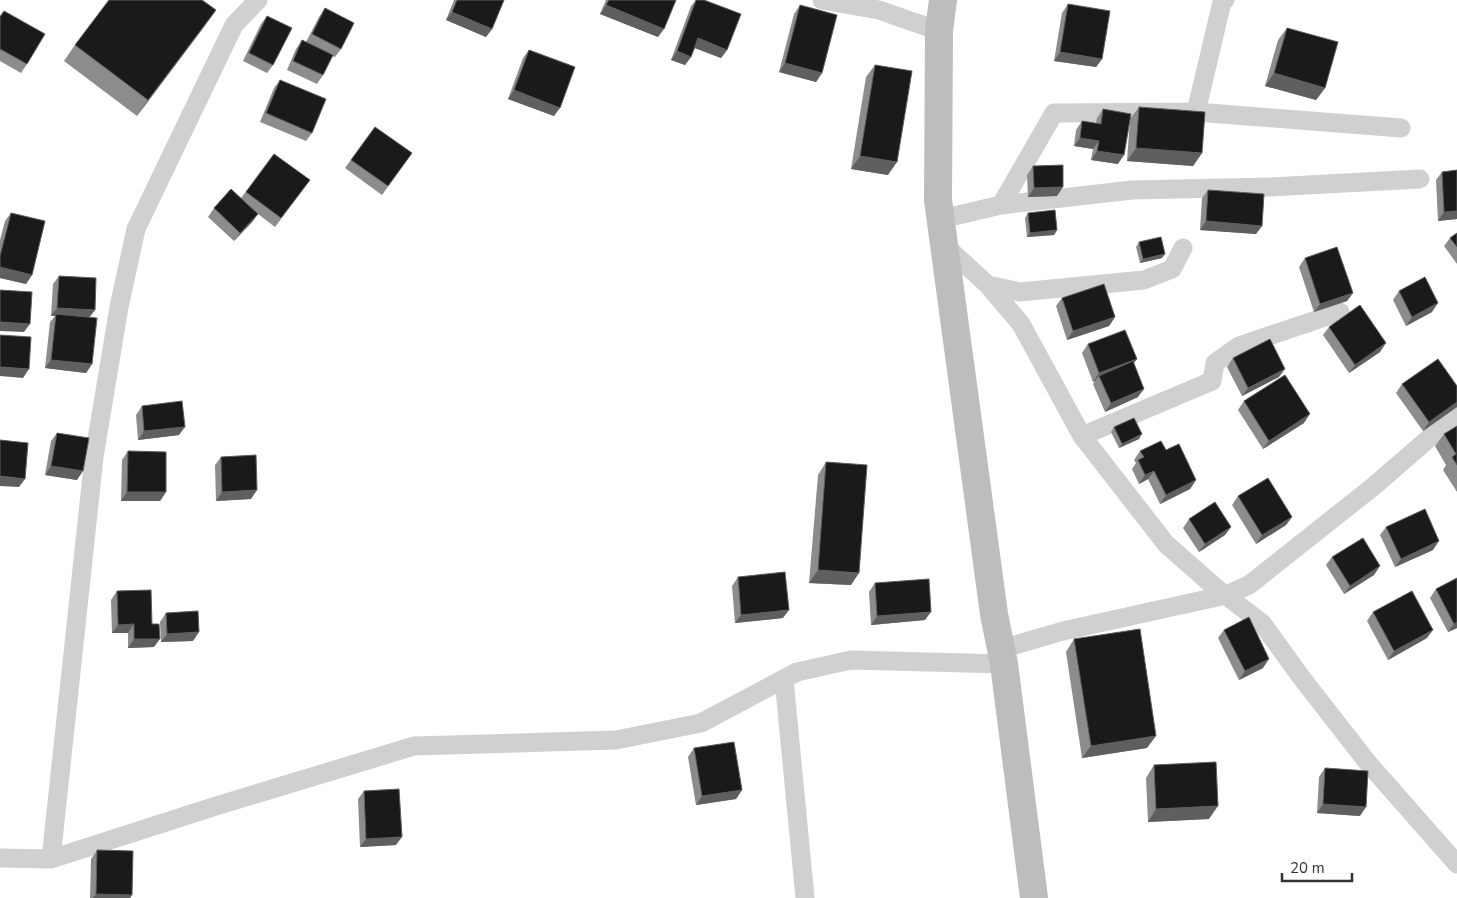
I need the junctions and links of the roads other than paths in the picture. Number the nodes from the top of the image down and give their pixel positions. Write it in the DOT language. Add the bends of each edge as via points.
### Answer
graph roads {
  1 [pos="258,0"];
  2 [pos="822,0"];
  3 [pos="943,0"];
  4 [pos="1225,0"];
  5 [pos="877,5"];
  6 [pos="939,31"];
  7 [pos="1196,112"];
  8 [pos="1401,128"];
  9 [pos="1420,179"];
  10 [pos="1001,205"];
  11 [pos="943,232"];
  12 [pos="1183,248"];
  13 [pos="988,285"];
  14 [pos="1340,312"];
  15 [pos="1457,414"];
  16 [pos="1082,436"];
  17 [pos="1226,595"];
  18 [pos="1002,656"];
  19 [pos="784,679"];
  20 [pos="0,858"];
  21 [pos="51,859"];
  22 [pos="1457,864"];
  23 [pos="805,898"];
  24 [pos="1034,898"];
  1 -- 21 [label="street" via="234,25 136,229 119,307 94,457"];
  2 -- 5 [label="street"];
  3 -- 6 [label="main road"];
  4 -- 7 [label="street"];
  5 -- 6 [label="street"];
  6 -- 11 [label="main road" via="938,200"];
  7 -- 8 [label="street"];
  7 -- 10 [label="street" via="1054,113"];
  9 -- 10 [label="street" via="1132,190"];
  10 -- 11 [label="street"];
  11 -- 13 [label="street"];
  11 -- 18 [label="main road"];
  12 -- 13 [label="street" via="1172,269 1144,280 1020,292"];
  13 -- 16 [label="street" via="1021,324"];
  14 -- 16 [label="street" via="1239,346 1215,363 1212,381"];
  15 -- 17 [label="street" via="1303,544 1249,585"];
  16 -- 17 [label="street" via="1166,544"];
  17 -- 18 [label="street" via="1063,631"];
  17 -- 22 [label="street" via="1262,623 1368,763"];
  18 -- 19 [label="street" via="851,660 797,672"];
  18 -- 24 [label="main road"];
  19 -- 21 [label="street" via="701,723 616,740 414,746"];
  19 -- 23 [label="street"];
  20 -- 21 [label="street"];
}
